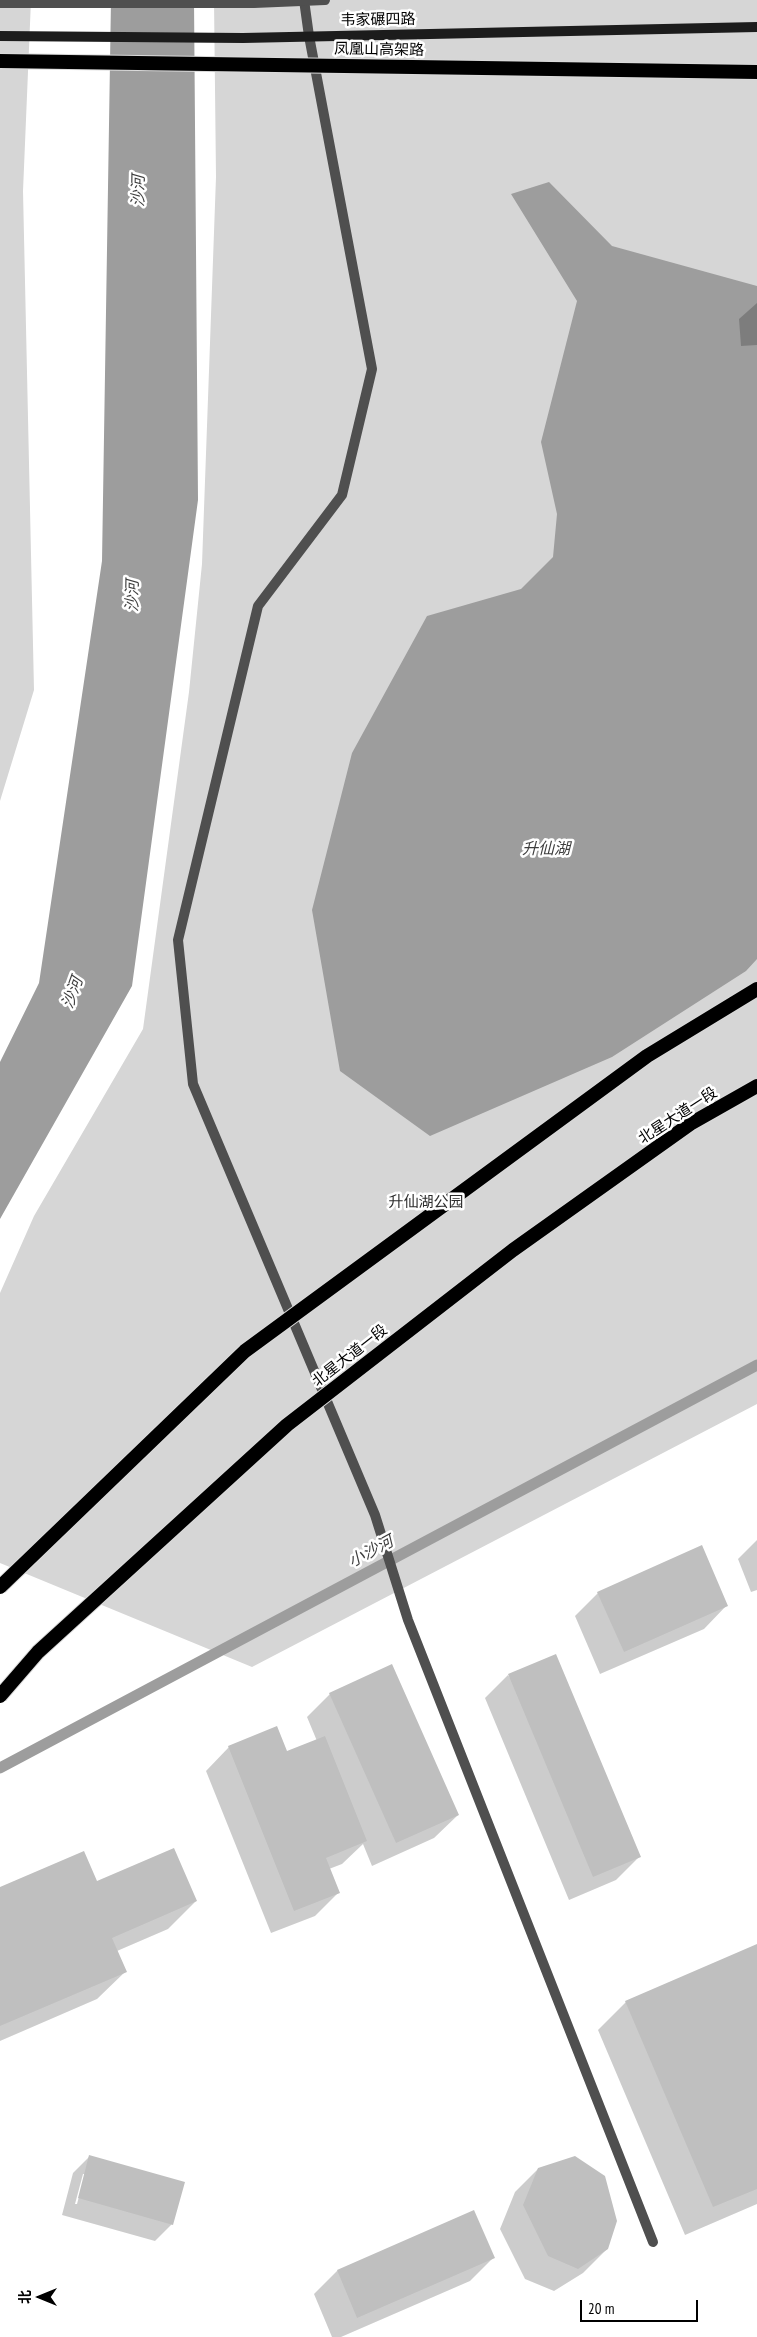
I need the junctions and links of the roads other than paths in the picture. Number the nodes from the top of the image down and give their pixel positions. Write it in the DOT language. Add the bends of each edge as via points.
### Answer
graph roads {
  1 [pos="304,0"];
  2 [pos="325,0"];
  3 [pos="0,3"];
  4 [pos="757,28"];
  5 [pos="0,36"];
  6 [pos="309,36"];
  7 [pos="0,61"];
  8 [pos="757,72"];
  9 [pos="757,989"];
  10 [pos="757,1086"];
  11 [pos="0,1587"];
  12 [pos="0,1696"];
  13 [pos="653,2242"];
  1 -- 6 [label="street"];
  2 -- 3 [label="street, bridge"];
  4 -- 6 [label="main road, 韦家碾四路"];
  5 -- 6 [label="main road, 韦家碾四路"];
  6 -- 13 [label="street" via="372,369 342,495 258,606 178,940 193,1084 375,1515 408,1620"];
  7 -- 8 [label="highway, 凤凰山高架路, bridge"];
  9 -- 11 [label="highway, bridge" via="647,1056 245,1350"];
  10 -- 12 [label="highway, 北星大道一段, bridge" via="690,1124 513,1250 287,1425 38,1652"];
}
